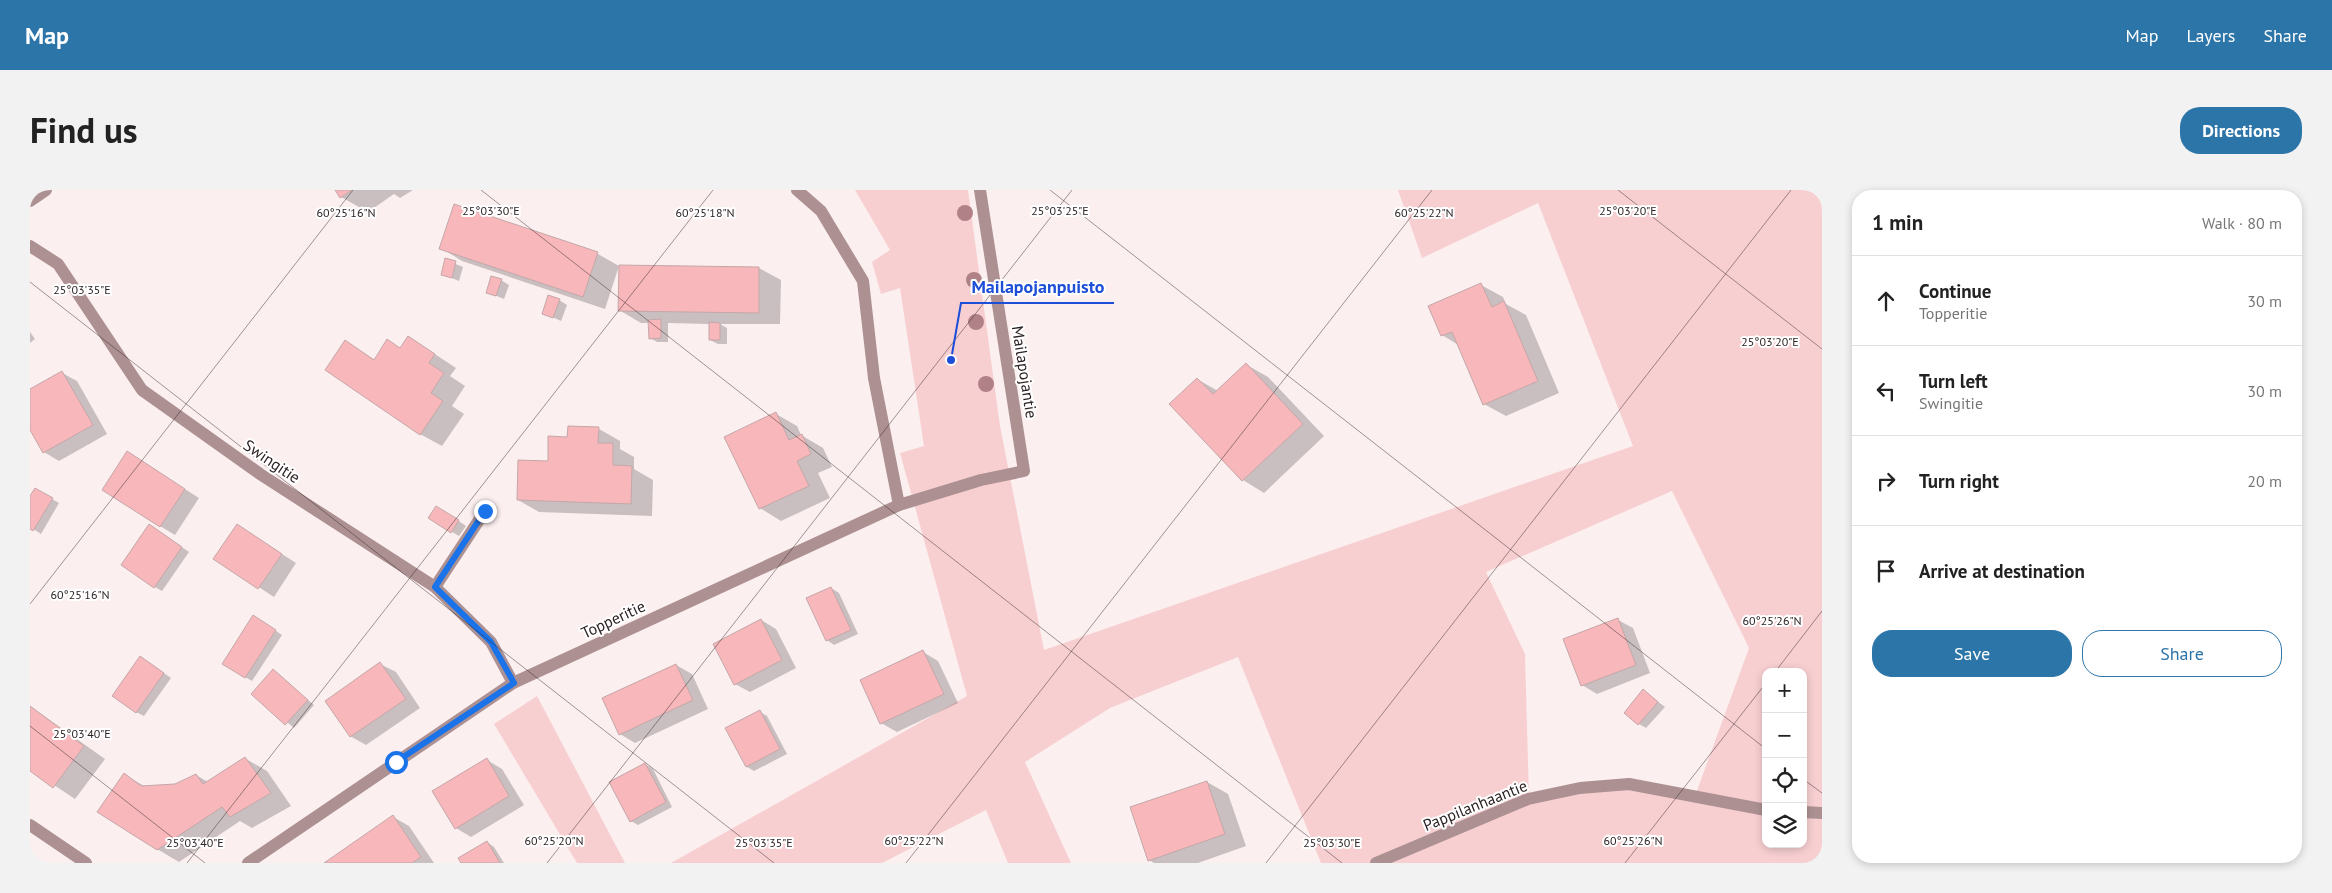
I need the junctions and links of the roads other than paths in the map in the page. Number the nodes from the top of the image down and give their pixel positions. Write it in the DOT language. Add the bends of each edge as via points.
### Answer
graph roads {
  1 [pos="46,190"];
  2 [pos="797,190"];
  3 [pos="980,190"];
  4 [pos="30,201"];
  5 [pos="30,246"];
  6 [pos="1024,471"];
  7 [pos="899,505"];
  8 [pos="485,511"];
  9 [pos="435,587"];
  10 [pos="514,683"];
  11 [pos="1762,809"];
  12 [pos="1807,812"];
  13 [pos="1822,813"];
  14 [pos="30,825"];
  15 [pos="86,863"];
  16 [pos="248,863"];
  17 [pos="1376,863"];
  1 -- 4 [label="street"];
  2 -- 7 [label="street" via="821,211 863,281 874,378"];
  3 -- 6 [label="street, Mailapojantie"];
  5 -- 9 [label="street, Swingitie" via="58,264 142,390 260,474"];
  6 -- 7 [label="street, Topperitie" via="981,480"];
  7 -- 10 [label="street, Topperitie"];
  8 -- 9 [label="street"];
  9 -- 10 [label="street, Swingitie" via="491,642"];
  10 -- 16 [label="street, Topperitie"];
  11 -- 17 [label="street, Pappilanhaantie" via="1629,784 1580,788 1528,799"];
  12 -- 13 [label="street"];
  14 -- 15 [label="street"];
}
